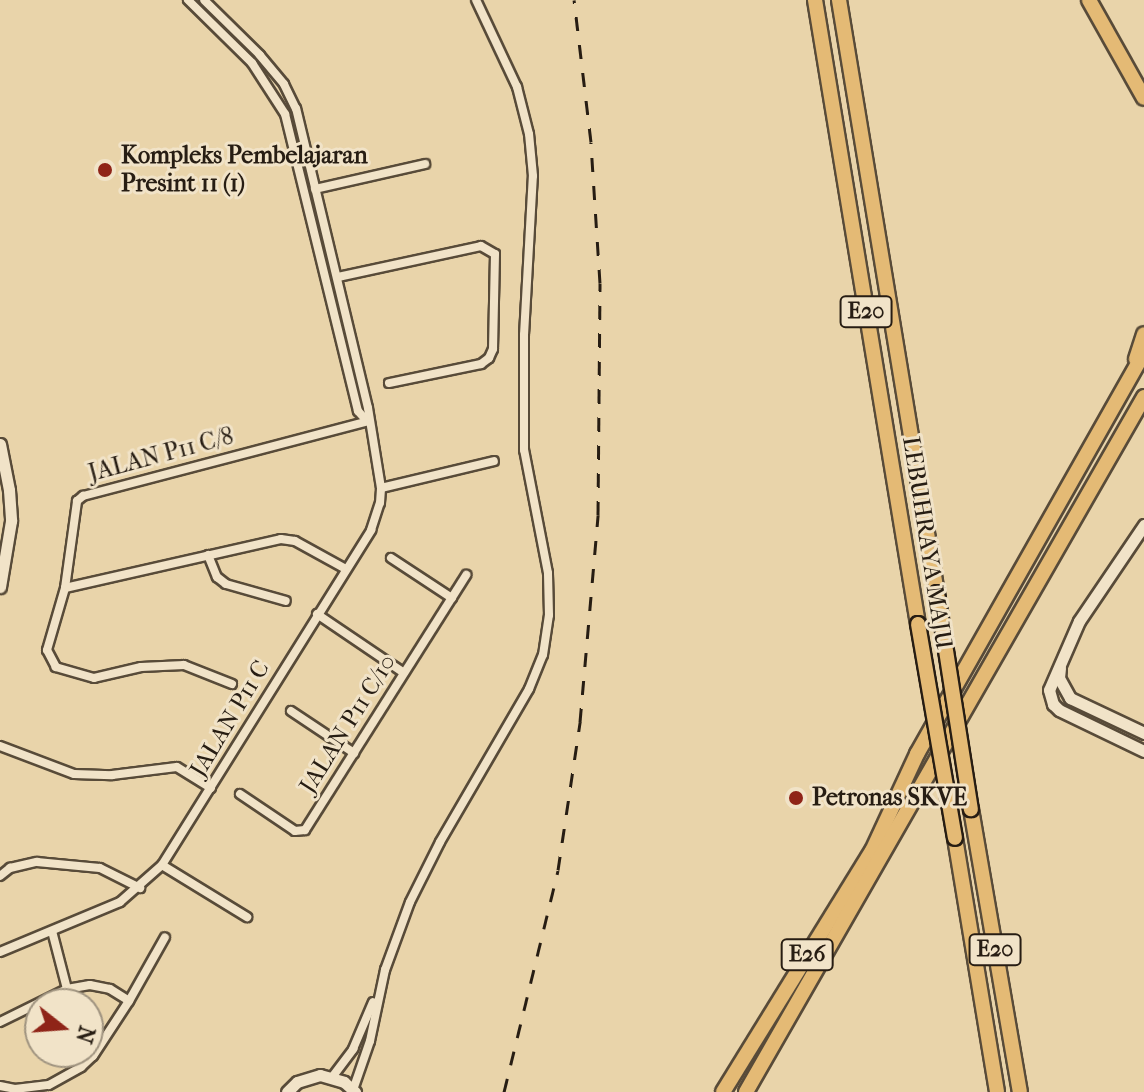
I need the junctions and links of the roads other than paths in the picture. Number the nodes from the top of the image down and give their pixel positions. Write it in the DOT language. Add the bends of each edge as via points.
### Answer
graph roads {
  1 [pos="188,0"];
  2 [pos="204,0"];
  3 [pos="476,0"];
  4 [pos="815,0"];
  5 [pos="839,0"];
  6 [pos="1089,0"];
  7 [pos="1144,98"];
  8 [pos="425,164"];
  9 [pos="315,189"];
  10 [pos="338,277"];
  11 [pos="1144,334"];
  12 [pos="1144,352"];
  13 [pos="1133,371"];
  14 [pos="389,383"];
  15 [pos="1144,397"];
  16 [pos="368,421"];
  17 [pos="0,444"];
  18 [pos="2,460"];
  19 [pos="494,461"];
  20 [pos="381,488"];
  21 [pos="1144,525"];
  22 [pos="208,555"];
  23 [pos="391,558"];
  24 [pos="346,569"];
  25 [pos="466,575"];
  26 [pos="0,587"];
  27 [pos="65,588"];
  28 [pos="452,598"];
  29 [pos="286,601"];
  30 [pos="317,614"];
  31 [pos="1060,663"];
  32 [pos="404,673"];
  33 [pos="232,684"];
  34 [pos="291,711"];
  35 [pos="1130,727"];
  36 [pos="1144,733"];
  37 [pos="0,746"];
  38 [pos="1140,749"];
  39 [pos="354,753"];
  40 [pos="211,788"];
  41 [pos="240,794"];
  42 [pos="162,865"];
  43 [pos="0,876"];
  44 [pos="140,888"];
  45 [pos="247,917"];
  46 [pos="52,931"];
  47 [pos="165,937"];
  48 [pos="0,952"];
  49 [pos="380,987"];
  50 [pos="67,988"];
  51 [pos="78,988"];
  52 [pos="104,988"];
  53 [pos="104,988"];
  54 [pos="129,1001"];
  55 [pos="24,1010"];
  56 [pos="0,1022"];
  57 [pos="333,1076"];
  58 [pos="0,1086"];
  59 [pos="354,1091"];
  60 [pos="287,1092"];
  61 [pos="723,1092"];
  62 [pos="746,1092"];
  63 [pos="997,1092"];
  64 [pos="1020,1092"];
  1 -- 16 [label="street, JALAN P11 C" via="252,63 285,114 358,411"];
  2 -- 9 [label="street, JALAN P11 C" via="284,84 296,109"];
  3 -- 49 [label="street" via="517,87 529,134 533,176 524,450 548,573 549,615 543,655 529,689 416,890"];
  4 -- 63 [label="highway, LEBUHRAYA MAJU / E20, bridge"];
  5 -- 64 [label="highway, LEBUHRAYA MAJU / E20, bridge"];
  6 -- 7 [label="highway"];
  8 -- 9 [label="street"];
  9 -- 10 [label="street, JALAN P11 C"];
  10 -- 14 [label="street" via="481,246 495,254 489,358"];
  10 -- 16 [label="street, JALAN P11 C"];
  11 -- 13 [label="highway"];
  12 -- 13 [label="highway, E26"];
  13 -- 61 [label="highway, E26" via="917,754 872,851"];
  15 -- 62 [label="highway, E26"];
  16 -- 20 [label="street, JALAN P11 C"];
  16 -- 27 [label="street, JALAN P11 C/8" via="83,496 74,508"];
  17 -- 18 [label="street"];
  18 -- 26 [label="street" via="11,521"];
  19 -- 20 [label="street"];
  20 -- 24 [label="street, JALAN P11 C" via="371,530"];
  21 -- 31 [label="street" via="1079,621"];
  22 -- 24 [label="street" via="288,539"];
  22 -- 27 [label="street"];
  22 -- 29 [label="street" via="226,584"];
  23 -- 28 [label="street"];
  24 -- 30 [label="street, JALAN P11 C"];
  25 -- 28 [label="street, JALAN P11 C/10"];
  27 -- 33 [label="street, JALAN P11 C/8" via="47,650 56,667 94,678 141,667 184,665"];
  28 -- 32 [label="street, JALAN P11 C/10"];
  30 -- 32 [label="street"];
  30 -- 40 [label="street, JALAN P11 C"];
  31 -- 35 [label="street" via="1059,678 1070,698"];
  31 -- 38 [label="street" via="1051,679 1053,704"];
  32 -- 39 [label="street, JALAN P11 C/10"];
  34 -- 39 [label="street"];
  35 -- 36 [label="street"];
  35 -- 38 [label="street" via="1127,736"];
  37 -- 40 [label="street" via="74,774 177,767"];
  39 -- 41 [label="street, JALAN P11 C/10" via="305,830 295,831"];
  40 -- 42 [label="street, JALAN P11 C"];
  42 -- 44 [label="street, JALAN P11 C"];
  42 -- 45 [label="street"];
  43 -- 44 [label="street" via="37,862 100,868"];
  44 -- 46 [label="street, JALAN P11 C" via="99,913"];
  46 -- 48 [label="street, JALAN P11 C"];
  46 -- 50 [label="street"];
  47 -- 54 [label="street"];
  49 -- 57 [label="street" via="353,1049"];
  49 -- 59 [label="street"];
  51 -- 52 [label="street"];
  53 -- 54 [label="street"];
  54 -- 58 [label="street" via="93,1056 67,1077 31,1088"];
  55 -- 56 [label="street"];
  57 -- 59 [label="street"];
  57 -- 60 [label="street" via="308,1077"];
}
